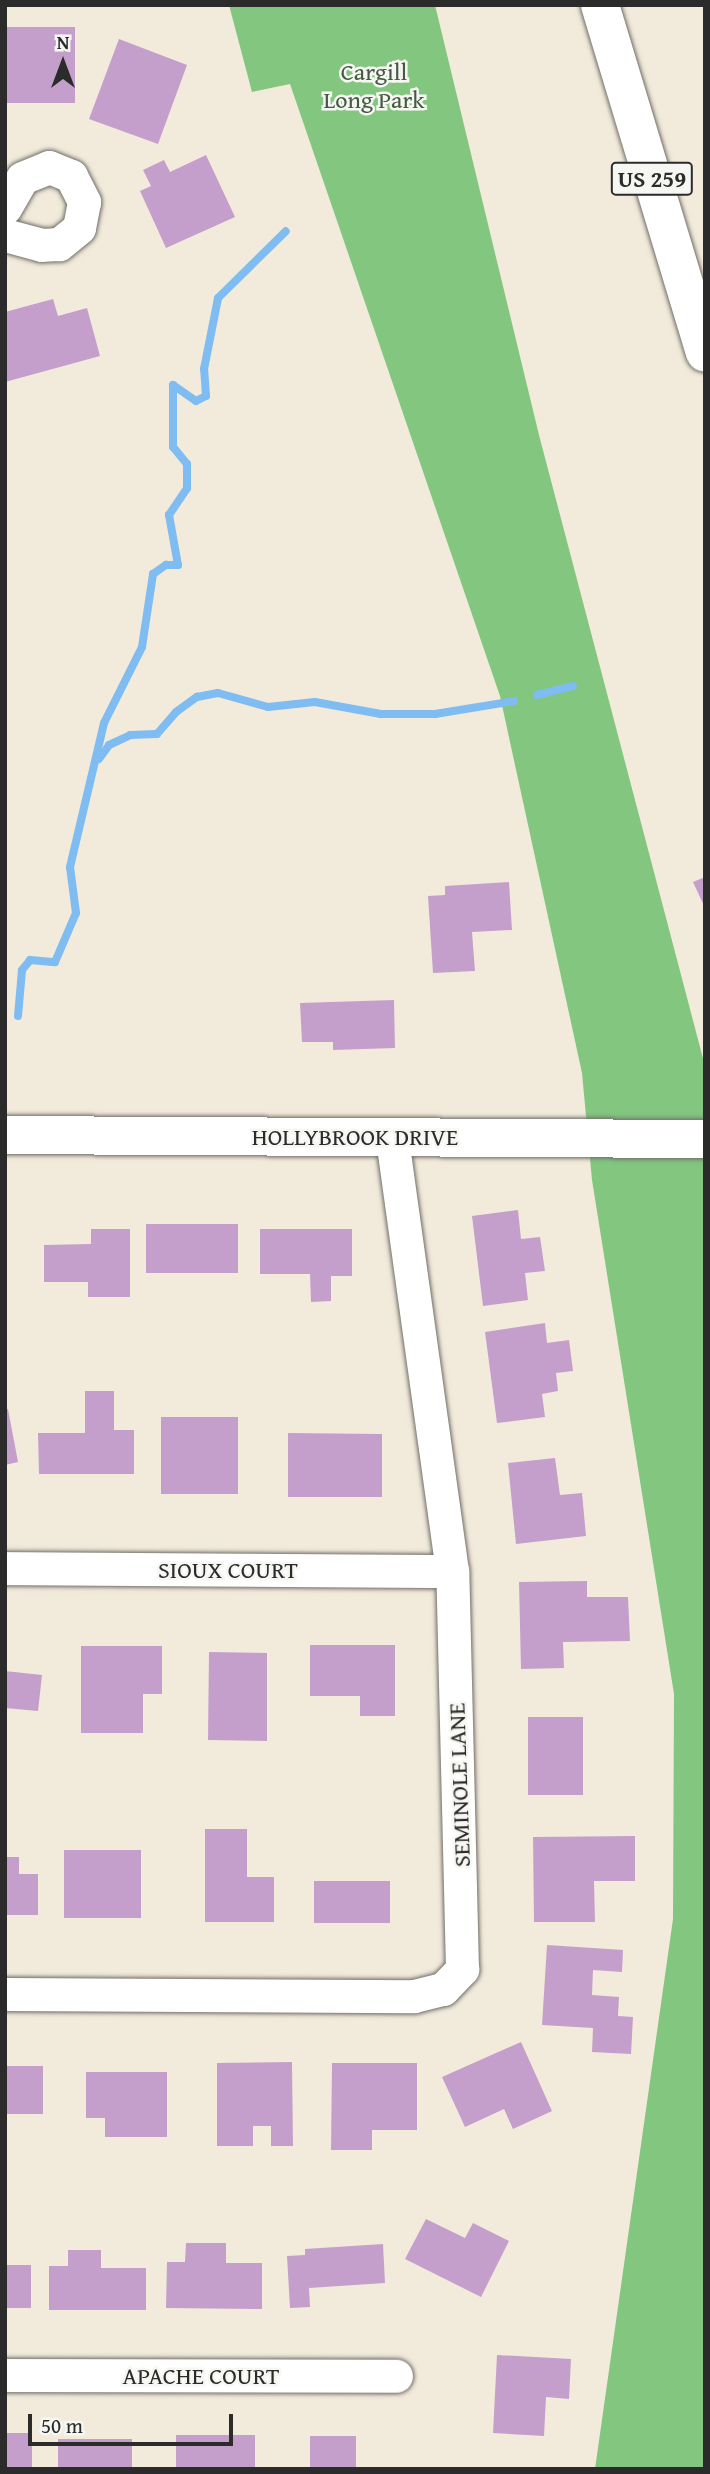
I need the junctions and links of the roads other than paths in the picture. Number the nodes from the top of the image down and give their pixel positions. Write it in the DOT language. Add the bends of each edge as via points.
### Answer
graph roads {
  1 [pos="600,5"];
  2 [pos="5,208"];
  3 [pos="5,235"];
  4 [pos="705,352"];
  5 [pos="5,1135"];
  6 [pos="392,1137"];
  7 [pos="705,1139"];
  8 [pos="5,1568"];
  9 [pos="452,1571"];
  10 [pos="5,1994"];
  11 [pos="5,2375"];
  12 [pos="396,2376"];
  1 -- 4 [label="main road, US 259"];
  2 -- 3 [label="street" via="22,178 49,167 71,176 85,202 79,229 59,244 42,245"];
  5 -- 6 [label="main road, HOLLYBROOK DRIVE"];
  6 -- 7 [label="main road, HOLLYBROOK DRIVE"];
  6 -- 9 [label="street, SEMINOLE LANE"];
  8 -- 9 [label="street, SIOUX COURT"];
  9 -- 10 [label="street, SEMINOLE LANE" via="465,1950 462,1969 453,1983 438,1992 414,1996"];
  11 -- 12 [label="street, APACHE COURT"];
}
